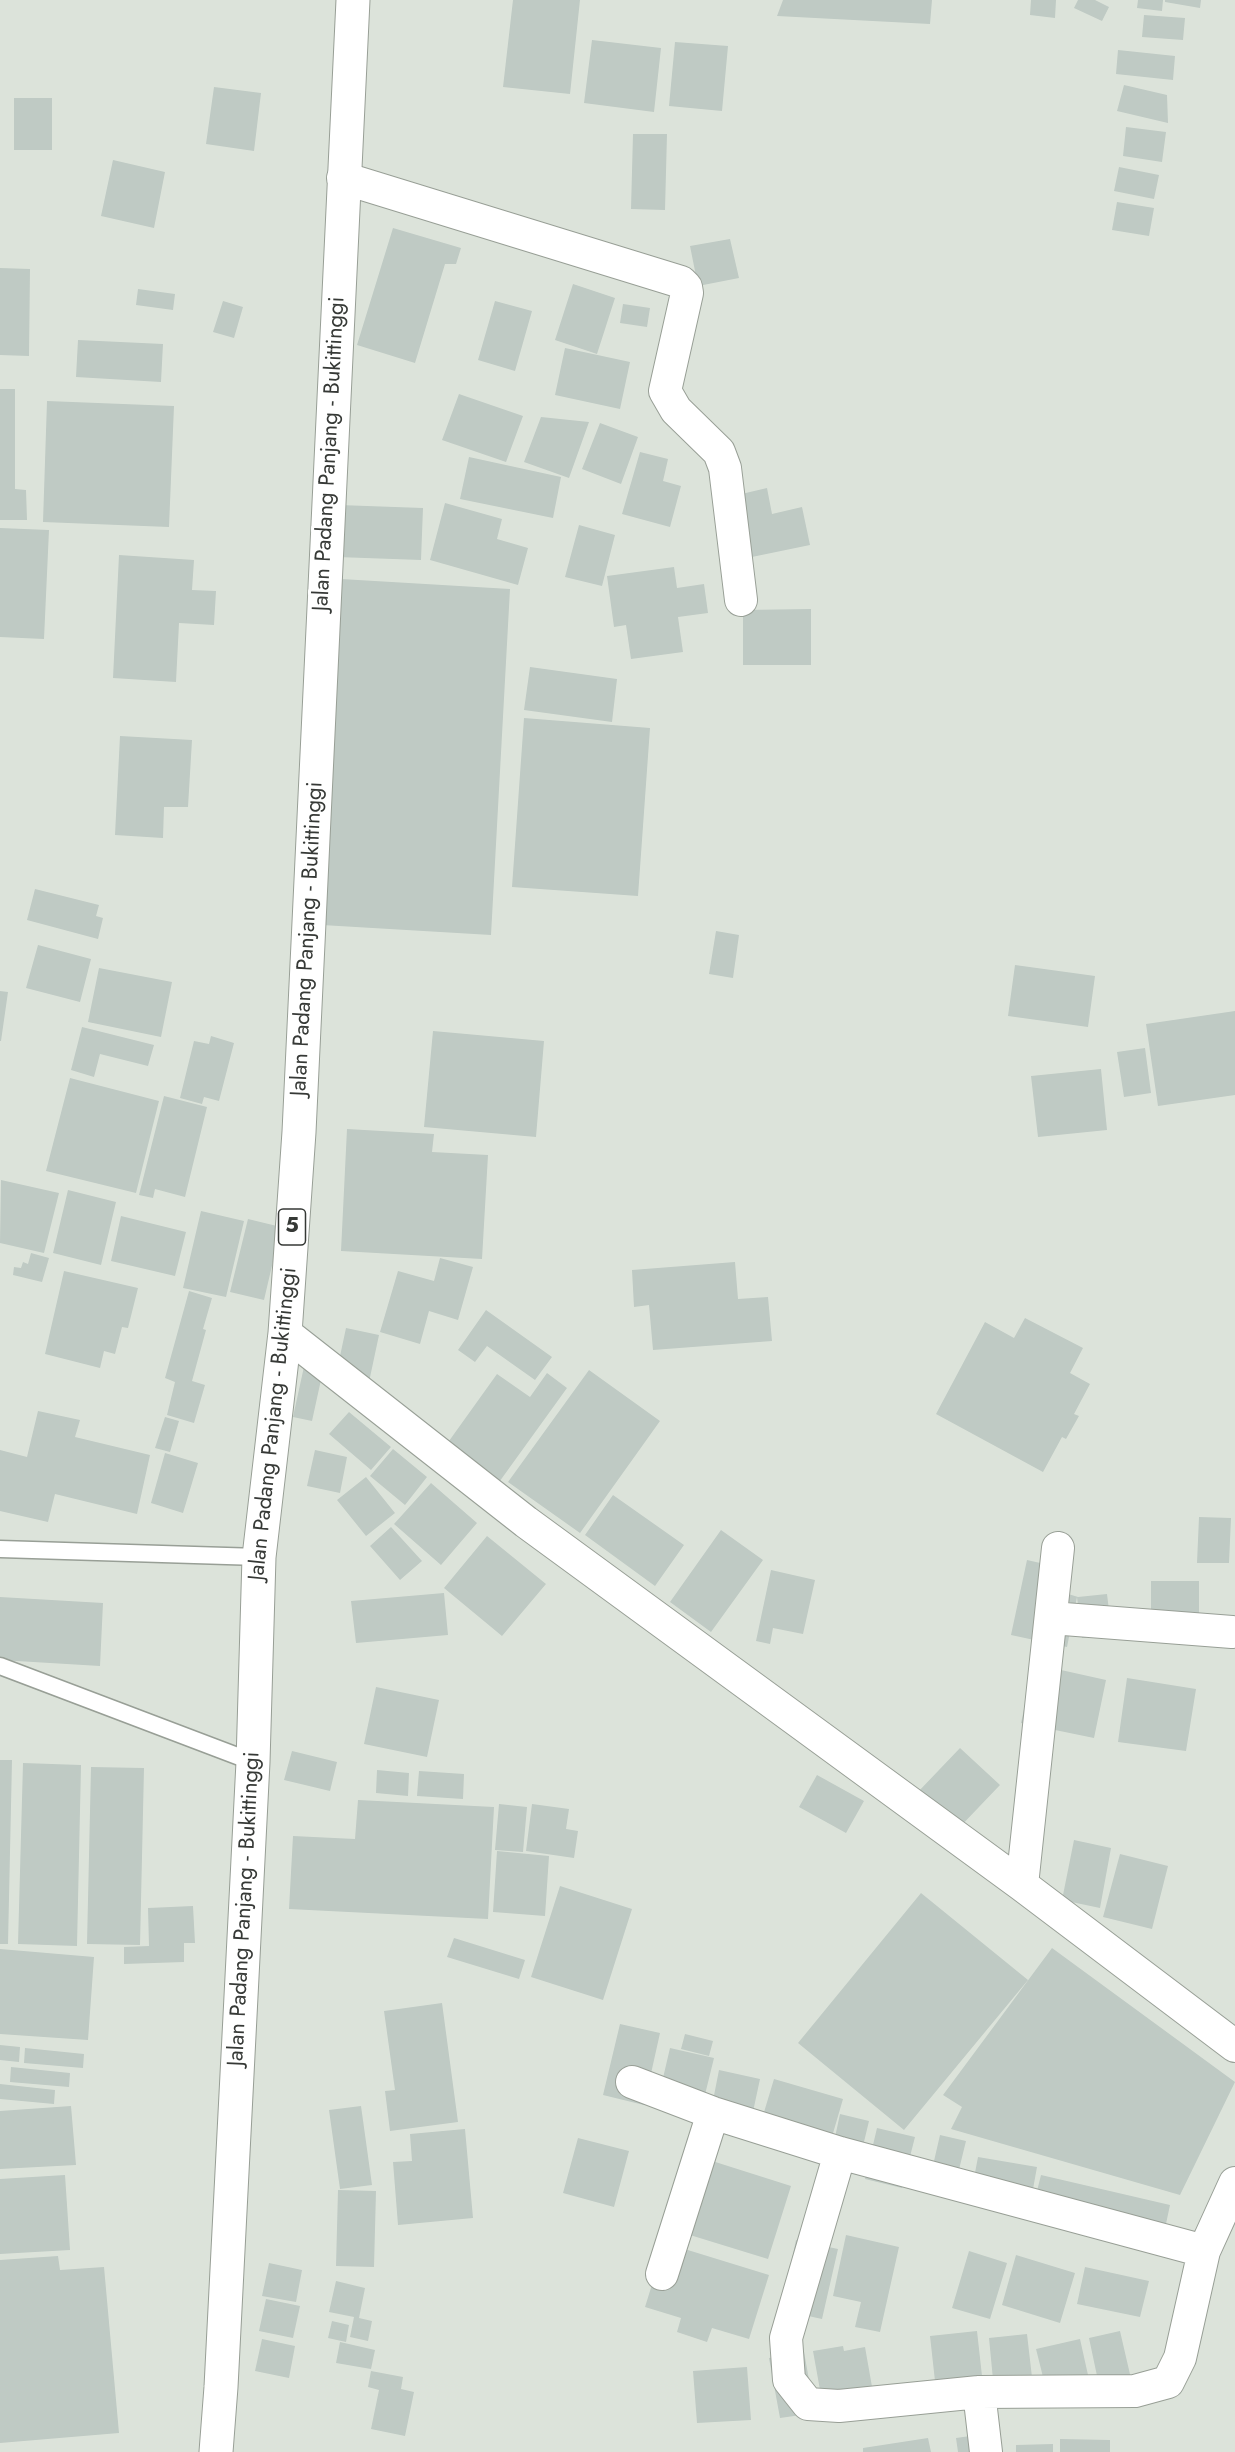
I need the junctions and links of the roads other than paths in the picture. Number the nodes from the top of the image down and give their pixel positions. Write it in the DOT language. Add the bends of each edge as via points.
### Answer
graph roads {
  1 [pos="353,0"];
  2 [pos="343,178"];
  3 [pos="741,600"];
  4 [pos="285,1333"];
  5 [pos="1058,1548"];
  6 [pos="0,1549"];
  7 [pos="259,1557"];
  8 [pos="1051,1618"];
  9 [pos="1232,1632"];
  10 [pos="0,1665"];
  11 [pos="253,1762"];
  12 [pos="1022,1885"];
  13 [pos="1235,2046"];
  14 [pos="632,2082"];
  15 [pos="713,2113"];
  16 [pos="840,2153"];
  17 [pos="1235,2183"];
  18 [pos="1204,2251"];
  19 [pos="662,2274"];
  20 [pos="979,2392"];
  21 [pos="216,2452"];
  22 [pos="986,2452"];
  1 -- 2 [label="highway, Jalan Padang Panjang - Bukittinggi / 5"];
  2 -- 3 [label="street" via="681,282 686,287 665,391 676,410 719,452 725,468"];
  2 -- 4 [label="highway, Jalan Padang Panjang - Bukittinggi / 5" via="300,1120"];
  4 -- 7 [label="highway, Jalan Padang Panjang - Bukittinggi / 5"];
  4 -- 12 [label="street" via="526,1522"];
  5 -- 8 [label="street"];
  6 -- 7 [label="lane"];
  7 -- 11 [label="highway, Jalan Padang Panjang - Bukittinggi / 5"];
  8 -- 9 [label="street"];
  8 -- 12 [label="street"];
  10 -- 11 [label="lane"];
  11 -- 21 [label="highway, Jalan Padang Panjang - Bukittinggi / 5"];
  12 -- 13 [label="street"];
  14 -- 15 [label="street"];
  15 -- 16 [label="street"];
  15 -- 19 [label="street"];
  16 -- 18 [label="street"];
  16 -- 20 [label="street" via="786,2338 789,2380 808,2404 839,2406"];
  17 -- 18 [label="street"];
  18 -- 20 [label="street" via="1180,2358 1168,2382 1135,2391"];
  20 -- 22 [label="street"];
}
